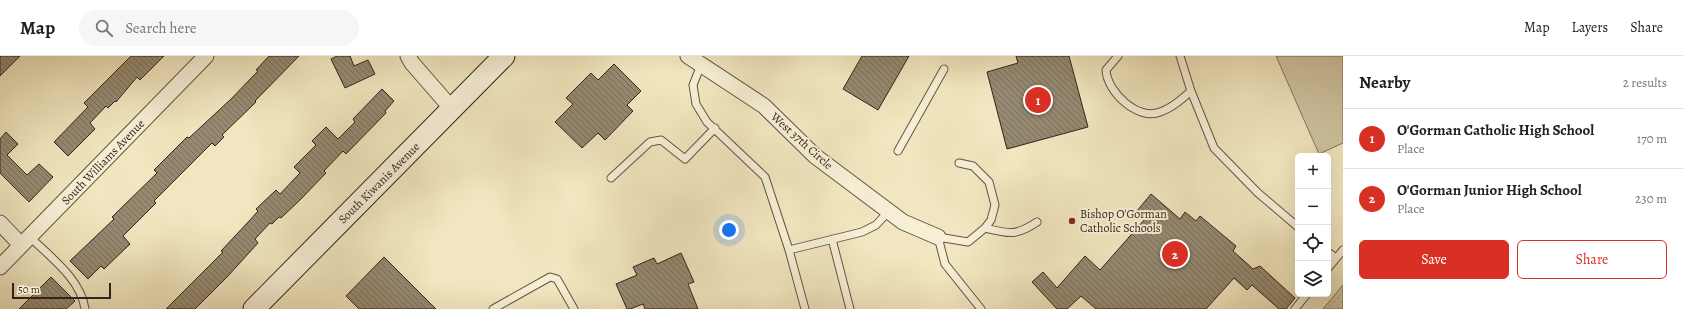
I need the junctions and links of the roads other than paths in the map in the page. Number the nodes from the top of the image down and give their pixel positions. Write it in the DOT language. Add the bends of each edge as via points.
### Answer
graph roads {
  1 [pos="206,56"];
  2 [pos="408,56"];
  3 [pos="504,56"];
  4 [pos="688,56"];
  5 [pos="1118,56"];
  6 [pos="1180,56"];
  7 [pos="701,65"];
  8 [pos="944,69"];
  9 [pos="1191,91"];
  10 [pos="452,109"];
  11 [pos="715,128"];
  12 [pos="898,151"];
  13 [pos="959,163"];
  14 [pos="611,178"];
  15 [pos="888,211"];
  16 [pos="1037,222"];
  17 [pos="0,223"];
  18 [pos="1296,225"];
  19 [pos="986,228"];
  20 [pos="938,237"];
  21 [pos="832,239"];
  22 [pos="26,241"];
  23 [pos="789,250"];
  24 [pos="1343,250"];
  25 [pos="1331,254"];
  26 [pos="1336,258"];
  27 [pos="1331,264"];
  28 [pos="0,267"];
  29 [pos="1305,297"];
  30 [pos="86,309"];
  31 [pos="254,309"];
  32 [pos="493,309"];
  33 [pos="574,309"];
  34 [pos="805,309"];
  35 [pos="850,309"];
  36 [pos="981,309"];
  37 [pos="1295,309"];
  1 -- 22 [label="street, South Williams Avenue"];
  2 -- 10 [label="street"];
  3 -- 10 [label="main road, South Kiwanis Avenue"];
  4 -- 7 [label="street, West 37th Circle"];
  5 -- 9 [label="lane" via="1106,70 1106,78 1113,92 1140,113 1160,113"];
  6 -- 9 [label="lane"];
  7 -- 11 [label="lane" via="694,85 696,104 707,122"];
  7 -- 15 [label="street, West 37th Circle" via="764,106 815,156"];
  8 -- 12 [label="lane"];
  9 -- 18 [label="lane" via="1214,148 1258,193"];
  10 -- 31 [label="main road, South Kiwanis Avenue"];
  11 -- 14 [label="lane" via="685,159 662,140 650,142"];
  11 -- 23 [label="lane" via="766,177"];
  13 -- 19 [label="lane" via="973,166 989,182 995,205"];
  15 -- 20 [label="street, West 37th Circle" via="903,222"];
  15 -- 21 [label="lane" via="876,225 862,232"];
  16 -- 19 [label="lane" via="1023,231 1010,233"];
  17 -- 22 [label="street"];
  19 -- 20 [label="lane" via="968,242"];
  20 -- 36 [label="lane" via="945,264"];
  21 -- 23 [label="lane"];
  21 -- 35 [label="lane"];
  22 -- 28 [label="street, South Williams Avenue"];
  22 -- 30 [label="lane" via="68,275 80,290"];
  23 -- 34 [label="lane"];
  24 -- 26 [label="lane"];
  25 -- 26 [label="lane"];
  26 -- 27 [label="lane"];
  29 -- 37 [label="lane"];
  32 -- 33 [label="lane" via="550,277 557,279"];
}
